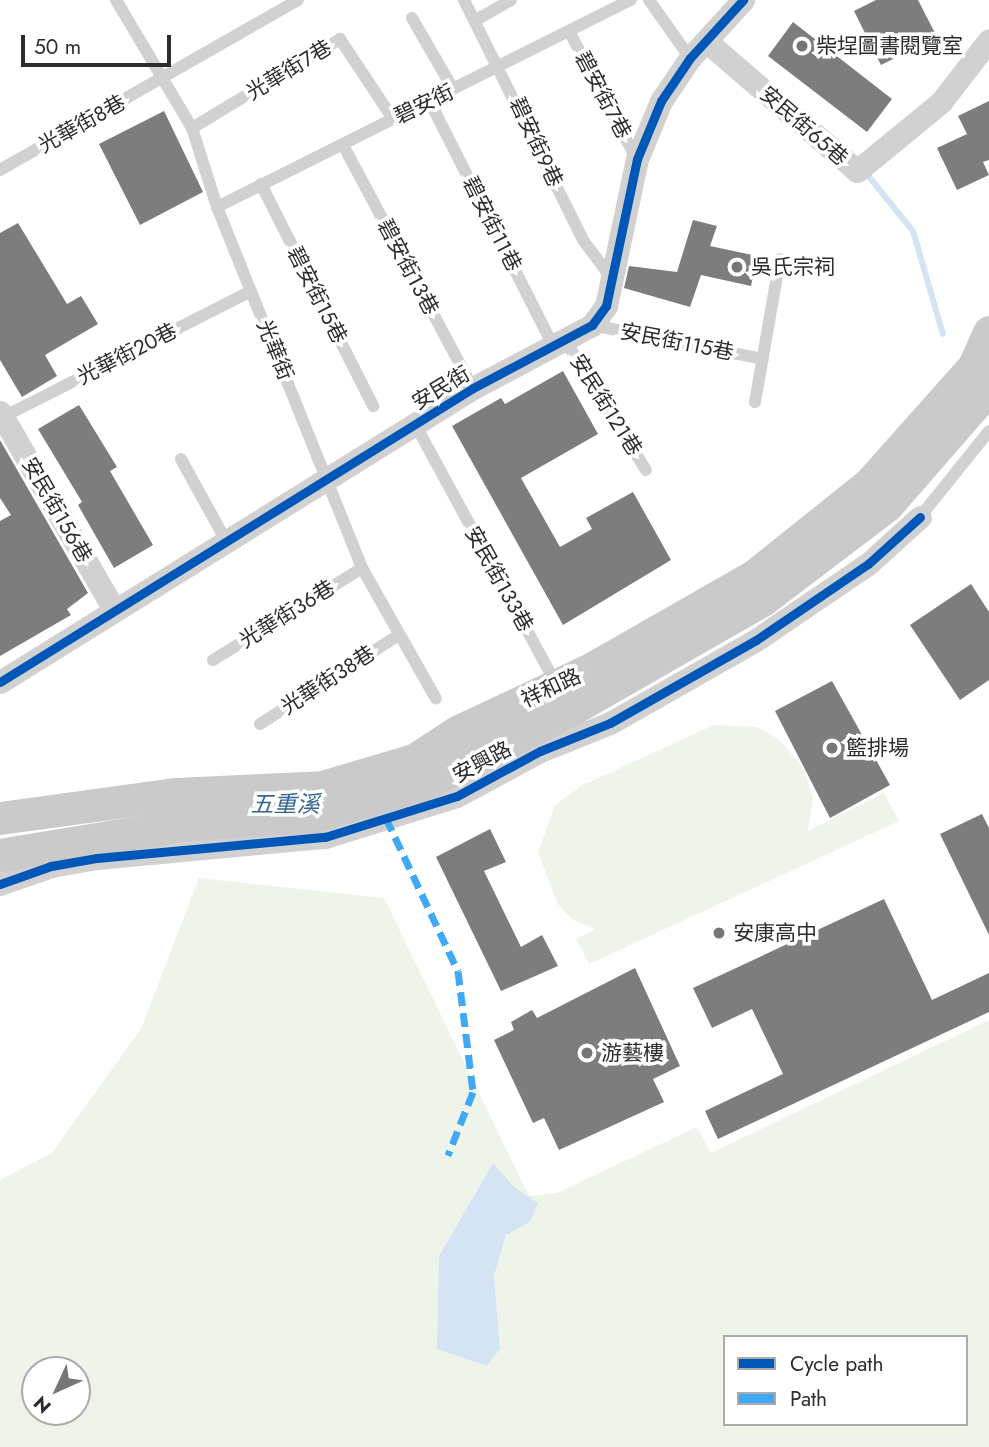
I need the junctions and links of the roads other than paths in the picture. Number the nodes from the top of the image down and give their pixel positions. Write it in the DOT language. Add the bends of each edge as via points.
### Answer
graph roads {
  1 [pos="116,0"];
  2 [pos="298,0"];
  3 [pos="464,0"];
  4 [pos="511,0"];
  5 [pos="631,0"];
  6 [pos="649,0"];
  7 [pos="743,0"];
  8 [pos="412,18"];
  9 [pos="476,20"];
  10 [pos="569,31"];
  11 [pos="989,40"];
  12 [pos="698,50"];
  13 [pos="500,66"];
  14 [pos="164,79"];
  15 [pos="453,89"];
  16 [pos="430,102"];
  17 [pos="393,120"];
  18 [pos="192,128"];
  19 [pos="343,145"];
  20 [pos="636,159"];
  21 [pos="0,170"];
  22 [pos="261,184"];
  23 [pos="217,207"];
  24 [pos="780,259"];
  25 [pos="612,280"];
  26 [pos="251,291"];
  27 [pos="592,325"];
  28 [pos="989,332"];
  29 [pos="560,344"];
  30 [pos="763,359"];
  31 [pos="989,379"];
  32 [pos="473,388"];
  33 [pos="755,402"];
  34 [pos="373,406"];
  35 [pos="1,414"];
  36 [pos="415,424"];
  37 [pos="989,430"];
  38 [pos="181,459"];
  39 [pos="646,470"];
  40 [pos="328,482"];
  41 [pos="919,517"];
  42 [pos="226,541"];
  43 [pos="362,568"];
  44 [pos="113,608"];
  45 [pos="397,636"];
  46 [pos="213,660"];
  47 [pos="0,682"];
  48 [pos="436,699"];
  49 [pos="572,709"];
  50 [pos="260,724"];
  51 [pos="0,818"];
  52 [pos="0,855"];
  53 [pos="0,884"];
  1 -- 14 [label="lane, 光華街"];
  2 -- 14 [label="lane, 光華街8巷"];
  3 -- 9 [label="lane, 碧安街9巷"];
  4 -- 9 [label="lane"];
  5 -- 10 [label="lane, 碧安街"];
  6 -- 12 [label="lane"];
  7 -- 12 [label="street"];
  8 -- 15 [label="lane"];
  9 -- 13 [label="lane, 碧安街9巷"];
  10 -- 13 [label="lane, 碧安街"];
  10 -- 20 [label="lane, 碧安街7巷"];
  11 -- 12 [label="street, 安民街65巷" via="941,102 857,171"];
  12 -- 20 [label="street" via="661,101"];
  13 -- 15 [label="lane, 碧安街"];
  13 -- 25 [label="lane, 碧安街9巷" via="583,240"];
  14 -- 18 [label="lane, 光華街"];
  14 -- 21 [label="lane, 光華街8巷"];
  15 -- 16 [label="lane, 碧安街"];
  16 -- 17 [label="lane, 碧安街"];
  16 -- 29 [label="lane, 碧安街11巷"];
  17 -- 18 [label="lane, 光華街7巷" via="340,39"];
  17 -- 19 [label="lane, 碧安街"];
  18 -- 23 [label="lane, 光華街"];
  19 -- 22 [label="lane, 碧安街"];
  19 -- 32 [label="lane, 碧安街13巷"];
  20 -- 25 [label="street"];
  22 -- 23 [label="lane, 碧安街"];
  22 -- 34 [label="lane, 碧安街15巷"];
  23 -- 26 [label="lane, 光華街"];
  24 -- 30 [label="lane"];
  25 -- 27 [label="street" via="606,306"];
  26 -- 35 [label="lane, 光華街20巷"];
  26 -- 40 [label="lane, 光華街"];
  27 -- 29 [label="street, 安民街"];
  27 -- 30 [label="lane, 安民街115巷"];
  28 -- 49 [label="main road, 祥和路" via="974,366 869,484 754,576"];
  29 -- 32 [label="street, 安民街"];
  29 -- 39 [label="lane, 安民街121巷"];
  30 -- 33 [label="lane"];
  31 -- 49 [label="main road, 祥和路" via="977,402 887,505 762,600"];
  32 -- 36 [label="street, 安民街"];
  35 -- 44 [label="street, 安民街156巷"];
  36 -- 40 [label="street, 安民街"];
  36 -- 49 [label="lane, 安民街133巷"];
  37 -- 41 [label="lane, 安興路"];
  38 -- 42 [label="lane"];
  40 -- 42 [label="street, 安民街"];
  40 -- 43 [label="lane, 光華街"];
  41 -- 49 [label="street, 安興路" via="868,564 756,640"];
  42 -- 44 [label="street, 安民街"];
  43 -- 45 [label="lane, 光華街"];
  43 -- 46 [label="lane, 光華街36巷"];
  44 -- 47 [label="street, 安民街"];
  45 -- 48 [label="lane, 光華街"];
  45 -- 50 [label="lane, 光華街38巷"];
  49 -- 51 [label="main road, 祥和路" via="457,732 414,760 322,787 176,794"];
  49 -- 52 [label="main road, 祥和路" via="424,784 314,816 187,824"];
  49 -- 53 [label="street, 安興路" via="540,751 457,796 325,837 97,858 51,866"];
}
